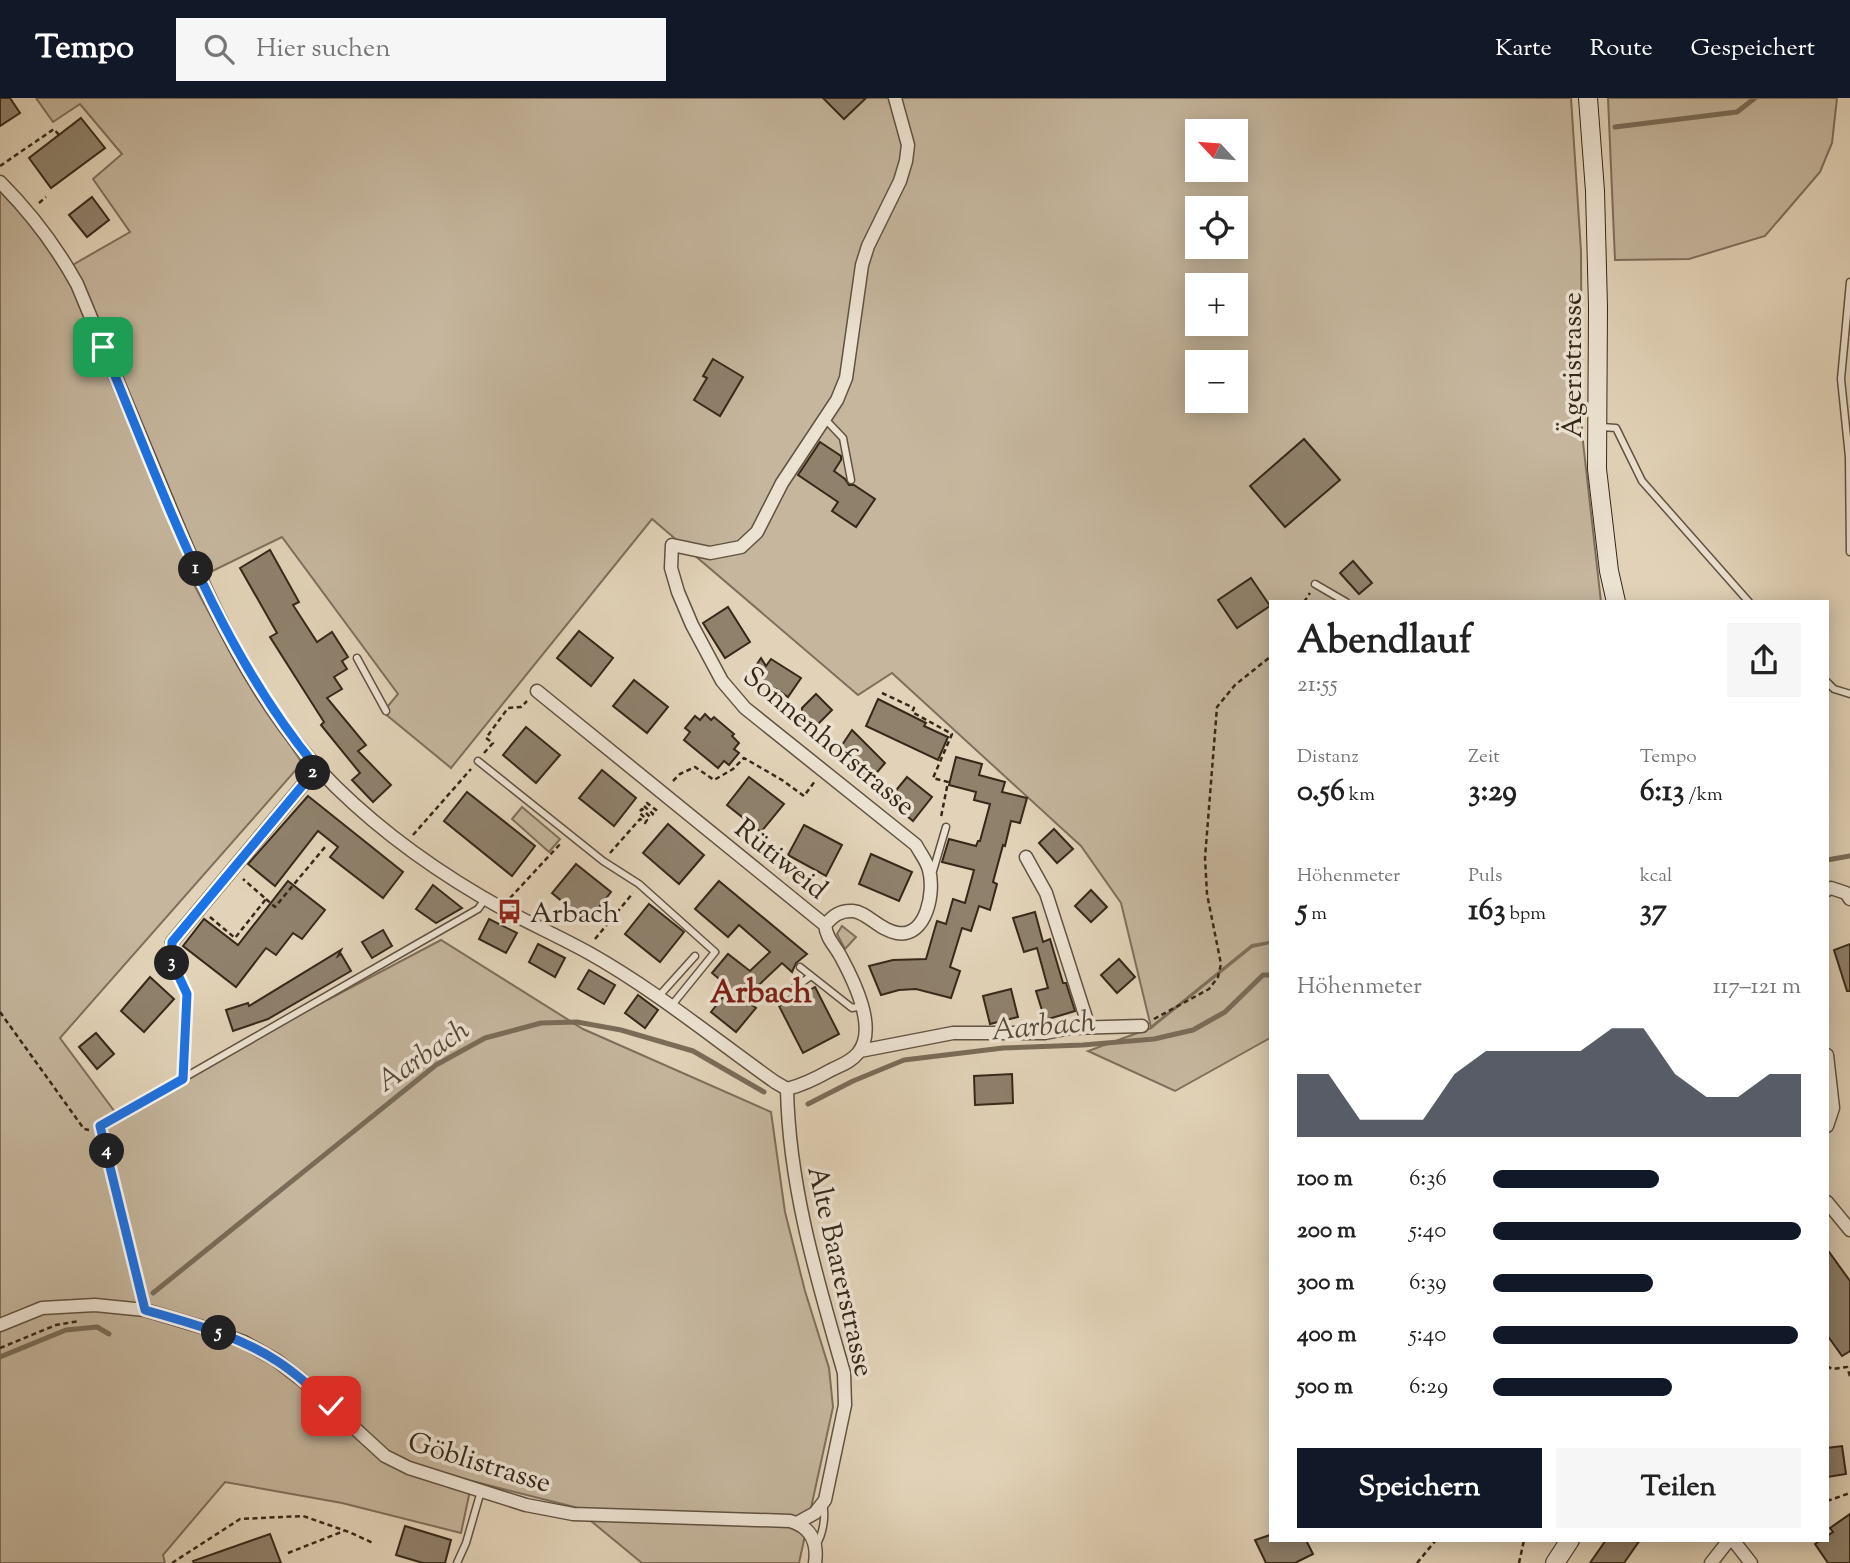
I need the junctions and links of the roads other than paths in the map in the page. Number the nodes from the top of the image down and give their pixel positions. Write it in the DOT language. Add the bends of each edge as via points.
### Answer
graph roads {
  1 [pos="895,98"];
  2 [pos="1588,98"];
  3 [pos="0,183"];
  4 [pos="1850,282"];
  5 [pos="825,419"];
  6 [pos="1596,427"];
  7 [pos="851,480"];
  8 [pos="1850,552"];
  9 [pos="1315,584"];
  10 [pos="1343,600"];
  11 [pos="1616,600"];
  12 [pos="1747,600"];
  13 [pos="357,658"];
  14 [pos="1829,684"];
  15 [pos="537,691"];
  16 [pos="1850,694"];
  17 [pos="386,711"];
  18 [pos="478,761"];
  19 [pos="317,768"];
  20 [pos="946,827"];
  21 [pos="1026,857"];
  22 [pos="930,879"];
  23 [pos="1829,889"];
  24 [pos="486,898"];
  25 [pos="1850,899"];
  26 [pos="825,925"];
  27 [pos="172,942"];
  28 [pos="695,956"];
  29 [pos="800,967"];
  30 [pos="811,976"];
  31 [pos="783,995"];
  32 [pos="659,996"];
  33 [pos="672,1005"];
  34 [pos="862,1006"];
  35 [pos="1142,1026"];
  36 [pos="1089,1027"];
  37 [pos="860,1051"];
  38 [pos="1829,1073"];
  39 [pos="183,1079"];
  40 [pos="787,1088"];
  41 [pos="1829,1120"];
  42 [pos="1829,1204"];
  43 [pos="1850,1230"];
  44 [pos="145,1310"];
  45 [pos="0,1325"];
  46 [pos="481,1491"];
  47 [pos="823,1504"];
  48 [pos="797,1523"];
  49 [pos="1569,1542"];
  50 [pos="1729,1542"];
  51 [pos="1733,1542"];
  52 [pos="816,1545"];
  53 [pos="457,1563"];
  54 [pos="815,1563"];
  55 [pos="1555,1563"];
  56 [pos="1711,1563"];
  57 [pos="1751,1563"];
  1 -- 5 [label="street, Sonnenhofstrasse" via="908,145 906,161 862,265 846,378"];
  2 -- 6 [label="main road, Ägeristrasse" via="1598,307"];
  3 -- 19 [label="street" via="39,225 77,284 190,559 233,645 279,719"];
  4 -- 8 [label="lane" via="1841,379 1849,457"];
  5 -- 7 [label="lane" via="843,438"];
  5 -- 22 [label="street, Sonnenhofstrasse" via="782,483 757,532 741,547 725,552 672,545 671,568 692,625 722,681 745,708 916,845"];
  6 -- 11 [label="main road, Ägeristrasse" via="1601,511"];
  6 -- 12 [label="lane" via="1616,428 1642,481"];
  9 -- 10 [label="lane"];
  13 -- 17 [label="lane"];
  14 -- 16 [label="lane"];
  15 -- 26 [label="street, Rütiweid"];
  18 -- 33 [label="lane" via="603,861 639,884 715,952"];
  19 -- 24 [label="street" via="404,845"];
  19 -- 27 [label="street"];
  20 -- 22 [label="lane"];
  21 -- 36 [label="street" via="1046,893"];
  22 -- 26 [label="street, Sonnenhofstrasse" via="932,893 926,914 914,929 901,934 884,930 857,911 834,915"];
  23 -- 25 [label="street" via="1846,893"];
  24 -- 32 [label="street"];
  24 -- 39 [label="lane" via="478,909"];
  26 -- 34 [label="street, Rütiweid"];
  27 -- 39 [label="lane" via="172,962 187,994"];
  28 -- 32 [label="lane"];
  29 -- 30 [label="lane"];
  30 -- 31 [label="lane"];
  30 -- 34 [label="lane" via="852,1008"];
  32 -- 33 [label="street"];
  33 -- 40 [label="street"];
  34 -- 37 [label="street, Rütiweid" via="866,1032"];
  35 -- 36 [label="street"];
  36 -- 37 [label="street" via="1045,1033 953,1033"];
  37 -- 40 [label="street" via="811,1081"];
  38 -- 41 [label="street" via="1833,1108"];
  39 -- 44 [label="lane" via="100,1126"];
  40 -- 47 [label="street, Alte Baarerstrasse" via="790,1155 802,1217 846,1389"];
  42 -- 43 [label="street"];
  44 -- 45 [label="street, Göblistrasse" via="95,1305 42,1308"];
  44 -- 46 [label="street, Göblistrasse" via="244,1342 302,1380 385,1456"];
  46 -- 48 [label="street, Göblistrasse" via="573,1514"];
  46 -- 53 [label="lane"];
  47 -- 48 [label="street"];
  47 -- 52 [label="lane, Alte Baarerstrasse"];
  48 -- 52 [label="street" via="810,1532"];
  49 -- 55 [label="main road"];
  50 -- 56 [label="street"];
  51 -- 57 [label="street"];
  52 -- 54 [label="street, Alte Baarerstrasse"];
}
